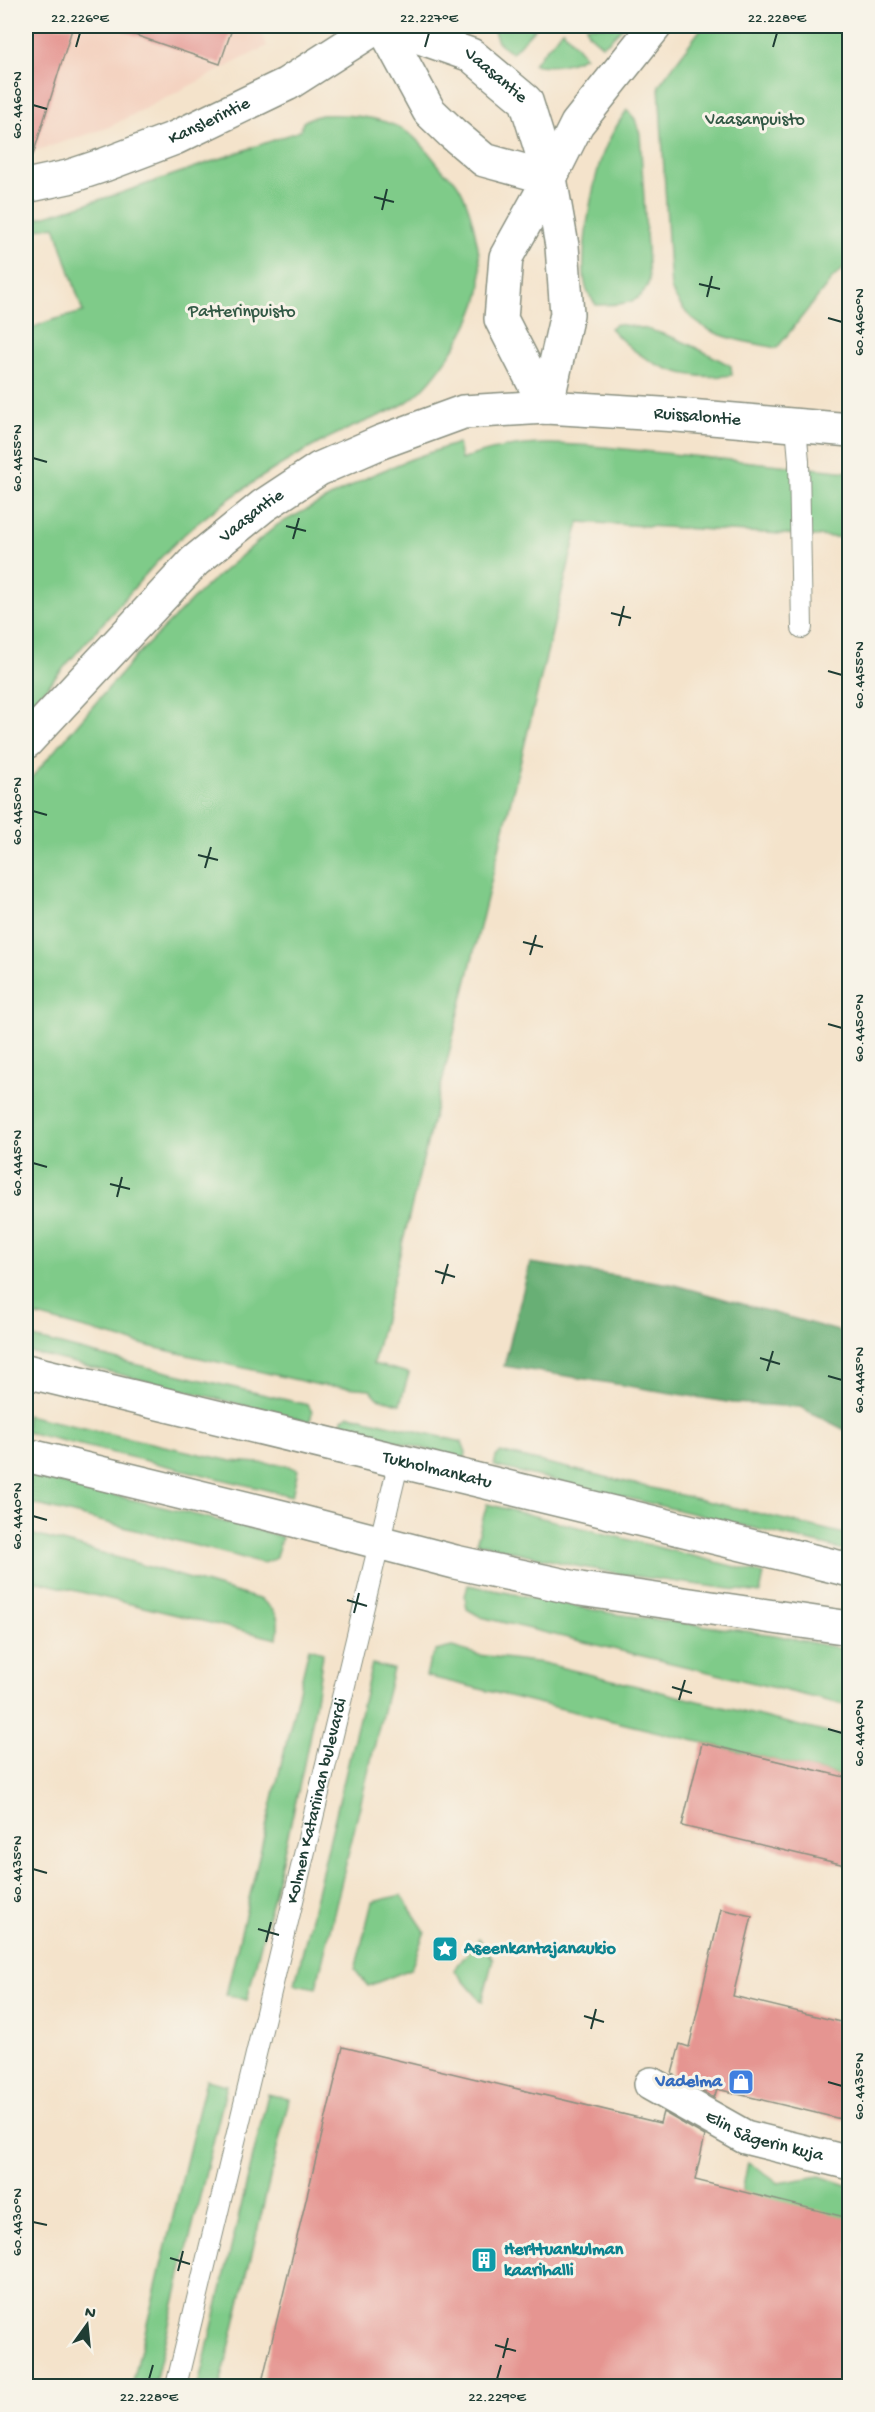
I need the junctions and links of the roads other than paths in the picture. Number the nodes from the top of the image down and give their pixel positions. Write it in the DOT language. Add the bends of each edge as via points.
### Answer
graph roads {
  1 [pos="378,26"];
  2 [pos="383,26"];
  3 [pos="388,26"];
  4 [pos="655,26"];
  5 [pos="550,178"];
  6 [pos="26,186"];
  7 [pos="546,407"];
  8 [pos="796,426"];
  9 [pos="849,430"];
  10 [pos="802,628"];
  11 [pos="26,742"];
  12 [pos="26,1371"];
  13 [pos="26,1455"];
  14 [pos="399,1461"];
  15 [pos="380,1541"];
  16 [pos="849,1570"];
  17 [pos="849,1628"];
  18 [pos="651,2084"];
  19 [pos="849,2163"];
  20 [pos="176,2386"];
  1 -- 6 [label="street, Kanslerintie" via="287,84 184,133 104,165"];
  2 -- 5 [label="street" via="429,111 452,133 484,160"];
  3 -- 5 [label="street, Vaasantie" via="471,55 526,101"];
  4 -- 5 [label="street" via="577,124"];
  5 -- 7 [label="street, Vaasantie" via="562,246 567,314"];
  5 -- 7 [label="street" via="506,257 501,319"];
  7 -- 8 [label="street, Ruissalontie"];
  7 -- 11 [label="street, Vaasantie" via="463,412 319,469 263,506 195,561"];
  8 -- 9 [label="street, Ruissalontie"];
  8 -- 10 [label="lane"];
  12 -- 14 [label="street, Tukholmankatu"];
  13 -- 15 [label="street"];
  14 -- 15 [label="lane, Kolmen Katariinan bulevardi"];
  14 -- 16 [label="street, Tukholmankatu"];
  15 -- 17 [label="street" via="580,1589"];
  15 -- 20 [label="lane, Kolmen Katariinan bulevardi"];
  18 -- 19 [label="street, Elin Sågerin kuja" via="745,2137"];
}
